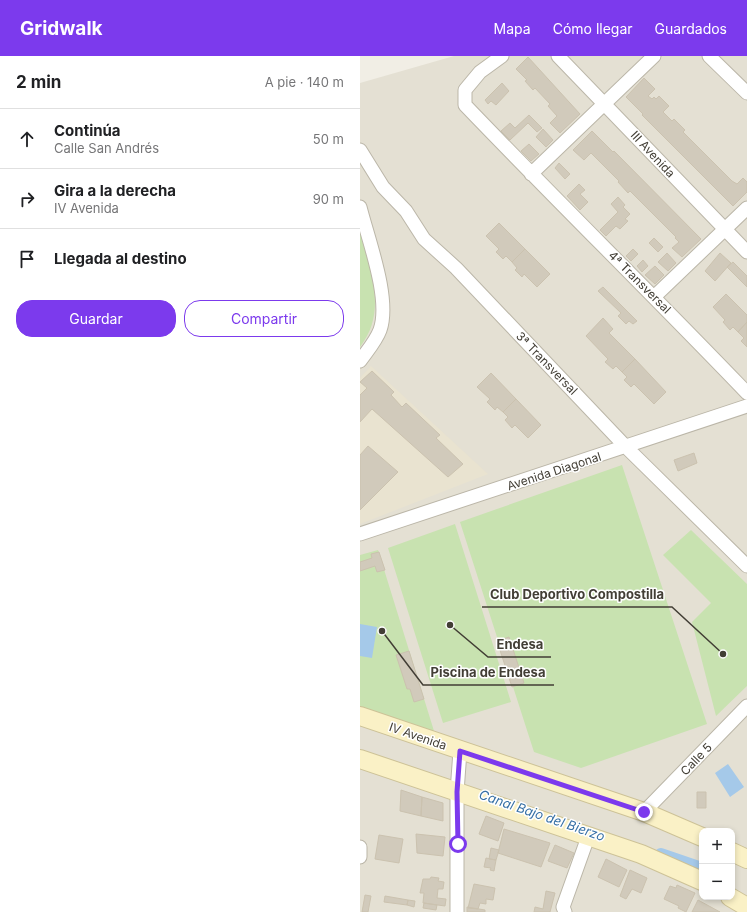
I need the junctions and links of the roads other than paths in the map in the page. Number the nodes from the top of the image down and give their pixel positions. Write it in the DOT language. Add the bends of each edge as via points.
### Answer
graph roads {
  1 [pos="502,56"];
  2 [pos="558,56"];
  3 [pos="654,56"];
  4 [pos="709,56"];
  5 [pos="747,93"];
  6 [pos="605,103"];
  7 [pos="360,150"];
  8 [pos="531,174"];
  9 [pos="360,207"];
  10 [pos="747,208"];
  11 [pos="725,230"];
  12 [pos="747,252"];
  13 [pos="655,296"];
  14 [pos="360,361"];
  15 [pos="747,393"];
  16 [pos="747,406"];
  17 [pos="626,447"];
  18 [pos="360,534"];
  19 [pos="747,566"];
  20 [pos="747,706"];
  21 [pos="360,716"];
  22 [pos="460,755"];
  23 [pos="360,759"];
  24 [pos="457,790"];
  25 [pos="644,812"];
  26 [pos="699,836"];
  27 [pos="588,837"];
  28 [pos="360,847"];
  29 [pos="735,854"];
  30 [pos="360,857"];
  31 [pos="747,860"];
  32 [pos="699,880"];
  33 [pos="735,900"];
  34 [pos="747,907"];
  35 [pos="457,912"];
  36 [pos="565,912"];
  1 -- 8 [label="street, 4ª Transversal" via="480,72 465,90 465,105"];
  2 -- 6 [label="street, III Avenida"];
  3 -- 6 [label="street"];
  4 -- 5 [label="street"];
  6 -- 8 [label="street"];
  6 -- 11 [label="street, III Avenida"];
  7 -- 17 [label="street, 3ª Transversal" via="383,187 406,211 424,239 456,268"];
  8 -- 13 [label="street, 4ª Transversal"];
  9 -- 14 [label="street" via="383,296 380,331"];
  10 -- 11 [label="street"];
  11 -- 12 [label="street, III Avenida"];
  11 -- 13 [label="street"];
  13 -- 15 [label="street, 4ª Transversal"];
  16 -- 17 [label="street, Avenida Diagonal"];
  17 -- 18 [label="street, Avenida Diagonal"];
  17 -- 19 [label="street, 3ª Transversal"];
  20 -- 25 [label="street, Calle 5"];
  21 -- 22 [label="street, IV Avenida"];
  22 -- 24 [label="street"];
  22 -- 25 [label="street, IV Avenida"];
  23 -- 24 [label="street"];
  24 -- 27 [label="street"];
  24 -- 35 [label="street"];
  25 -- 26 [label="street, IV Avenida"];
  27 -- 32 [label="street" via="641,854"];
  27 -- 36 [label="street" via="563,907"];
  28 -- 30 [label="street"];
  29 -- 31 [label="street"];
  33 -- 34 [label="street"];
}
